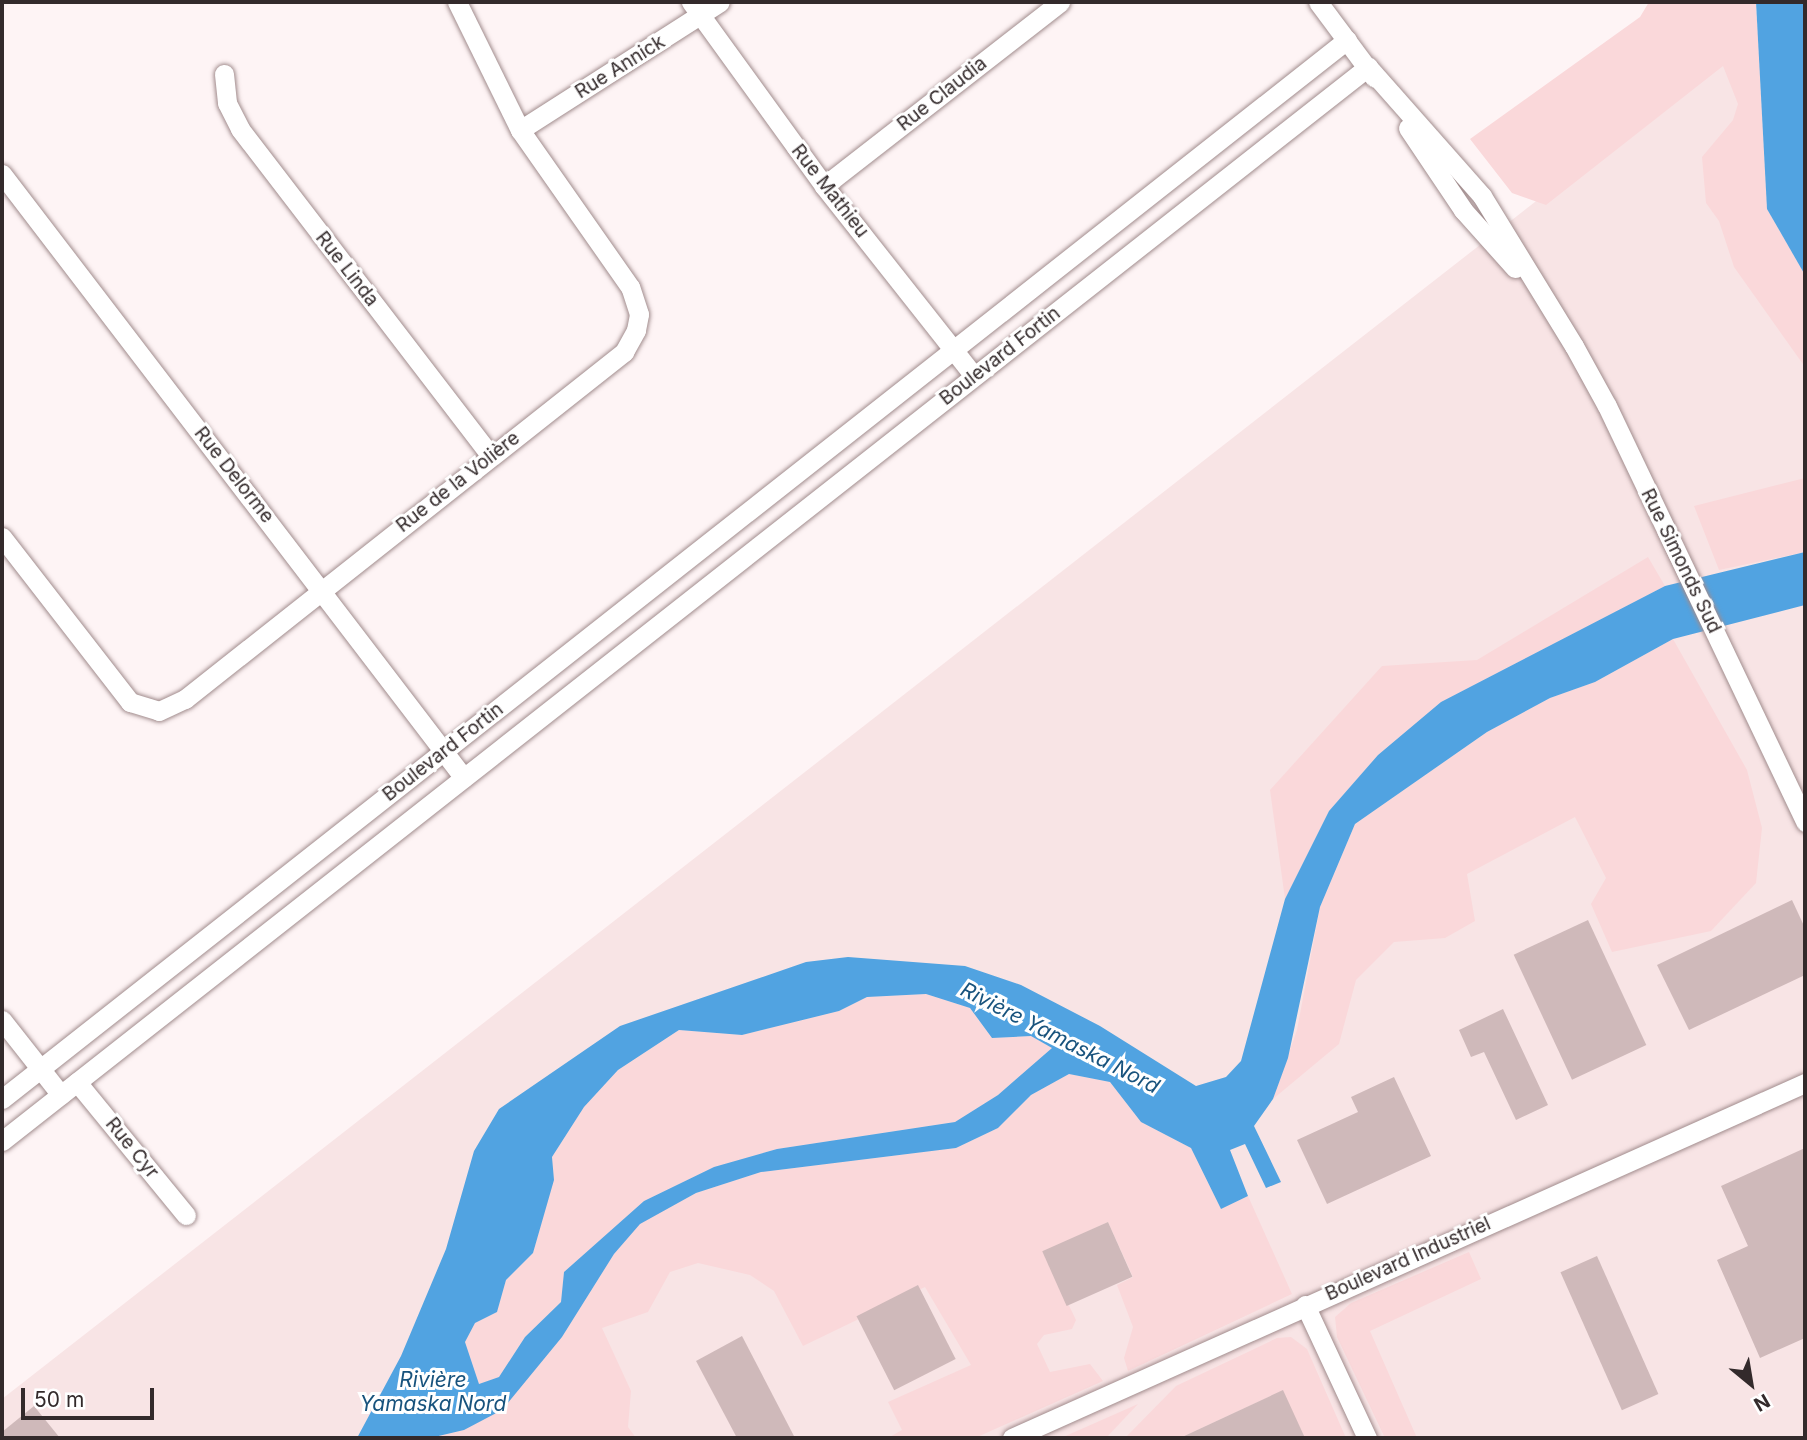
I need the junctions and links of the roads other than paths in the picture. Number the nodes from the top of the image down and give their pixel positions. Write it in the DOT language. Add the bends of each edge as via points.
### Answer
graph roads {
  1 [pos="457,2"];
  2 [pos="720,2"];
  3 [pos="1059,2"];
  4 [pos="1318,2"];
  5 [pos="695,9"];
  6 [pos="1348,40"];
  7 [pos="1368,67"];
  8 [pos="223,74"];
  9 [pos="520,130"];
  10 [pos="2,174"];
  11 [pos="824,186"];
  12 [pos="1150,196"];
  13 [pos="1171,221"];
  14 [pos="954,350"];
  15 [pos="974,376"];
  16 [pos="491,456"];
  17 [pos="810,464"];
  18 [pos="830,490"];
  19 [pos="2,537"];
  20 [pos="321,589"];
  21 [pos="635,601"];
  22 [pos="654,628"];
  23 [pos="445,751"];
  24 [pos="464,778"];
  25 [pos="1805,822"];
  26 [pos="251,903"];
  27 [pos="273,928"];
  28 [pos="2,1020"];
  29 [pos="40,1069"];
  30 [pos="77,1082"];
  31 [pos="1805,1083"];
  32 [pos="61,1095"];
  33 [pos="2,1100"];
  34 [pos="2,1141"];
  35 [pos="187,1215"];
  36 [pos="1305,1305"];
  37 [pos="1012,1438"];
  38 [pos="1367,1438"];
  1 -- 9 [label="street, Rue de la Volière"];
  2 -- 5 [label="street, Rue Annick"];
  3 -- 11 [label="street, Rue Claudia"];
  4 -- 6 [label="street, Rue Simonds Sud"];
  5 -- 9 [label="street, Rue Annick"];
  5 -- 11 [label="street, Rue Mathieu"];
  6 -- 7 [label="street, Rue Simonds Sud"];
  6 -- 12 [label="street, Boulevard Fortin"];
  7 -- 13 [label="street, Boulevard Fortin"];
  7 -- 25 [label="street, Rue Simonds Sud" via="1482,196 1607,406"];
  8 -- 16 [label="street, Rue Linda" via="227,103 240,129"];
  9 -- 16 [label="street, Rue de la Volière" via="630,287 639,314 624,352"];
  10 -- 20 [label="street, Rue Delorme"];
  11 -- 14 [label="street, Rue Mathieu"];
  12 -- 13 [label="street"];
  12 -- 14 [label="street, Boulevard Fortin"];
  13 -- 15 [label="street, Boulevard Fortin"];
  14 -- 15 [label="street, Rue Mathieu"];
  14 -- 17 [label="street, Boulevard Fortin"];
  15 -- 18 [label="street, Boulevard Fortin"];
  16 -- 20 [label="street, Rue de la Volière"];
  17 -- 18 [label="street"];
  17 -- 21 [label="street, Boulevard Fortin"];
  18 -- 22 [label="street, Boulevard Fortin"];
  19 -- 20 [label="street, Rue de la Volière" via="130,702 159,711 185,699"];
  20 -- 23 [label="street, Rue Delorme"];
  21 -- 22 [label="street"];
  21 -- 23 [label="street, Boulevard Fortin"];
  22 -- 24 [label="street, Boulevard Fortin"];
  23 -- 24 [label="street, Rue Delorme"];
  23 -- 26 [label="street, Boulevard Fortin"];
  24 -- 27 [label="street, Boulevard Fortin"];
  26 -- 27 [label="street"];
  26 -- 29 [label="street, Boulevard Fortin"];
  27 -- 30 [label="street, Boulevard Fortin"];
  28 -- 29 [label="street"];
  29 -- 32 [label="street"];
  29 -- 33 [label="street, Boulevard Fortin"];
  30 -- 32 [label="street, Boulevard Fortin"];
  30 -- 35 [label="street, Rue Cyr"];
  31 -- 36 [label="street, Boulevard Industriel"];
  32 -- 34 [label="street, Boulevard Fortin"];
  36 -- 37 [label="street, Boulevard Industriel"];
  36 -- 38 [label="street"];
}
